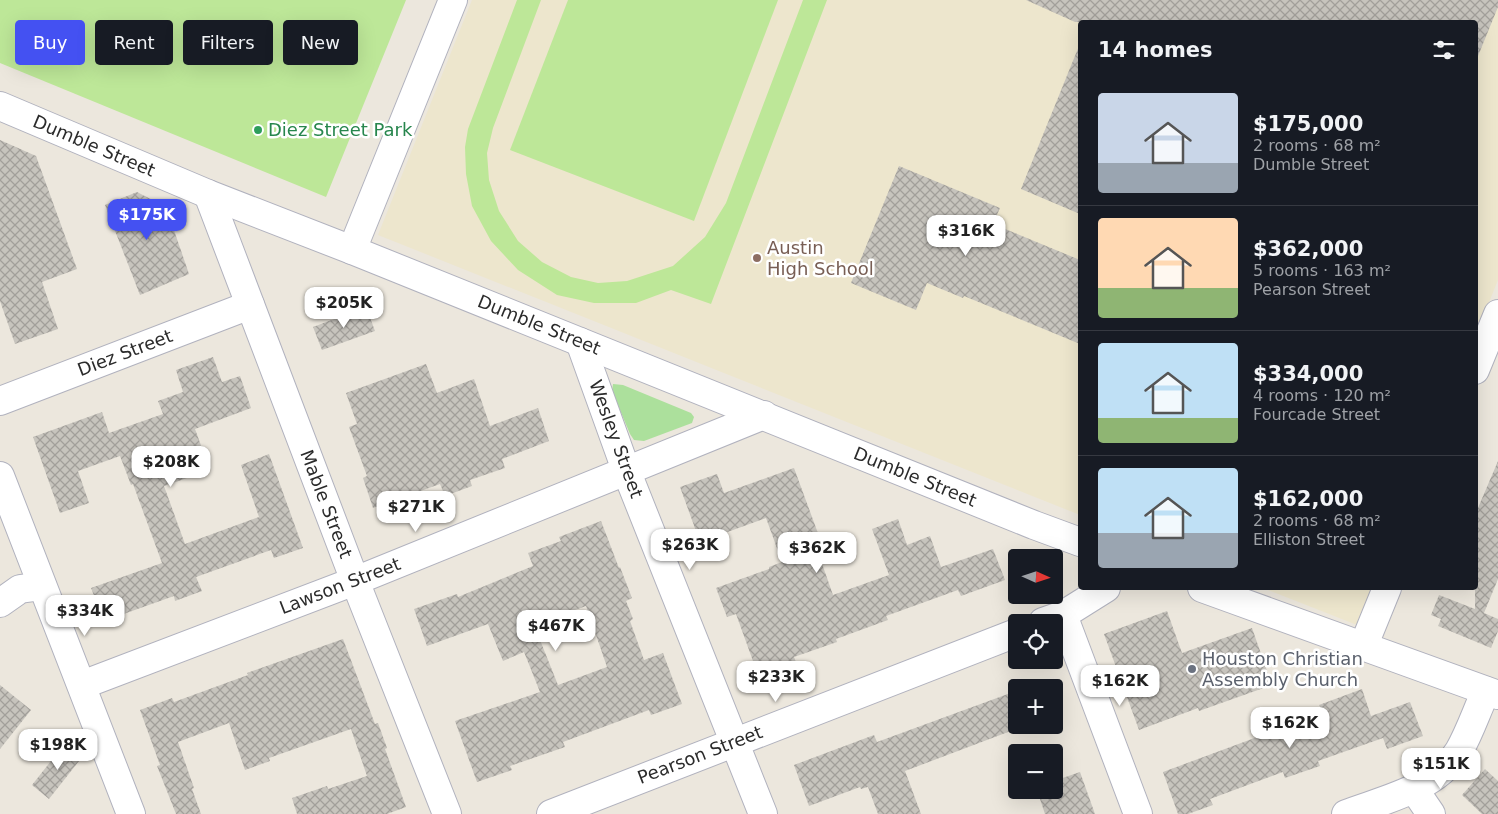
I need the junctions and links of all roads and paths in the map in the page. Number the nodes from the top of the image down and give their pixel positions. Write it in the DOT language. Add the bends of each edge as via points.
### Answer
graph roads {
  1 [pos="453,0"];
  2 [pos="0,106"];
  3 [pos="208,194"];
  4 [pos="352,250"];
  5 [pos="250,305"];
  6 [pos="1498,314"];
  7 [pos="580,342"];
  8 [pos="1478,363"];
  9 [pos="0,401"];
  10 [pos="764,415"];
  11 [pos="626,470"];
  12 [pos="0,476"];
  13 [pos="1078,541"];
  14 [pos="355,581"];
  15 [pos="42,586"];
  16 [pos="1103,590"];
  17 [pos="1207,590"];
  18 [pos="1386,590"];
  19 [pos="0,603"];
  20 [pos="1062,614"];
  21 [pos="1008,636"];
  22 [pos="1063,642"];
  23 [pos="1363,647"];
  24 [pos="82,685"];
  25 [pos="1492,693"];
  26 [pos="735,741"];
  27 [pos="1414,789"];
  28 [pos="131,814"];
  29 [pos="447,814"];
  30 [pos="551,814"];
  31 [pos="763,814"];
  32 [pos="1138,814"];
  33 [pos="1346,814"];
  34 [pos="1431,814"];
  1 -- 4 [label="street"];
  2 -- 3 [label="street, Dumble Street"];
  3 -- 4 [label="street, Dumble Street"];
  3 -- 5 [label="street, Mable Street"];
  4 -- 7 [label="street, Dumble Street"];
  5 -- 9 [label="street, Diez Street"];
  5 -- 14 [label="street, Mable Street"];
  6 -- 8 [label="street"];
  7 -- 10 [label="street, Dumble Street"];
  7 -- 11 [label="street, Wesley Street"];
  10 -- 11 [label="street, Lawson Street"];
  10 -- 13 [label="street, Dumble Street"];
  11 -- 14 [label="street, Lawson Street"];
  11 -- 26 [label="street, Wesley Street"];
  12 -- 15 [label="street"];
  14 -- 24 [label="street, Lawson Street"];
  14 -- 29 [label="street, Mable Street"];
  15 -- 19 [label="street" via="20,590"];
  15 -- 24 [label="street"];
  16 -- 20 [label="street"];
  17 -- 23 [label="street"];
  18 -- 23 [label="street"];
  21 -- 26 [label="street, Pearson Street"];
  22 -- 32 [label="street"];
  23 -- 25 [label="street"];
  24 -- 28 [label="street"];
  25 -- 27 [label="street" via="1459,751 1441,772"];
  26 -- 30 [label="street, Pearson Street"];
  26 -- 31 [label="street, Wesley Street"];
  27 -- 33 [label="street"];
  27 -- 34 [label="street"];
}
